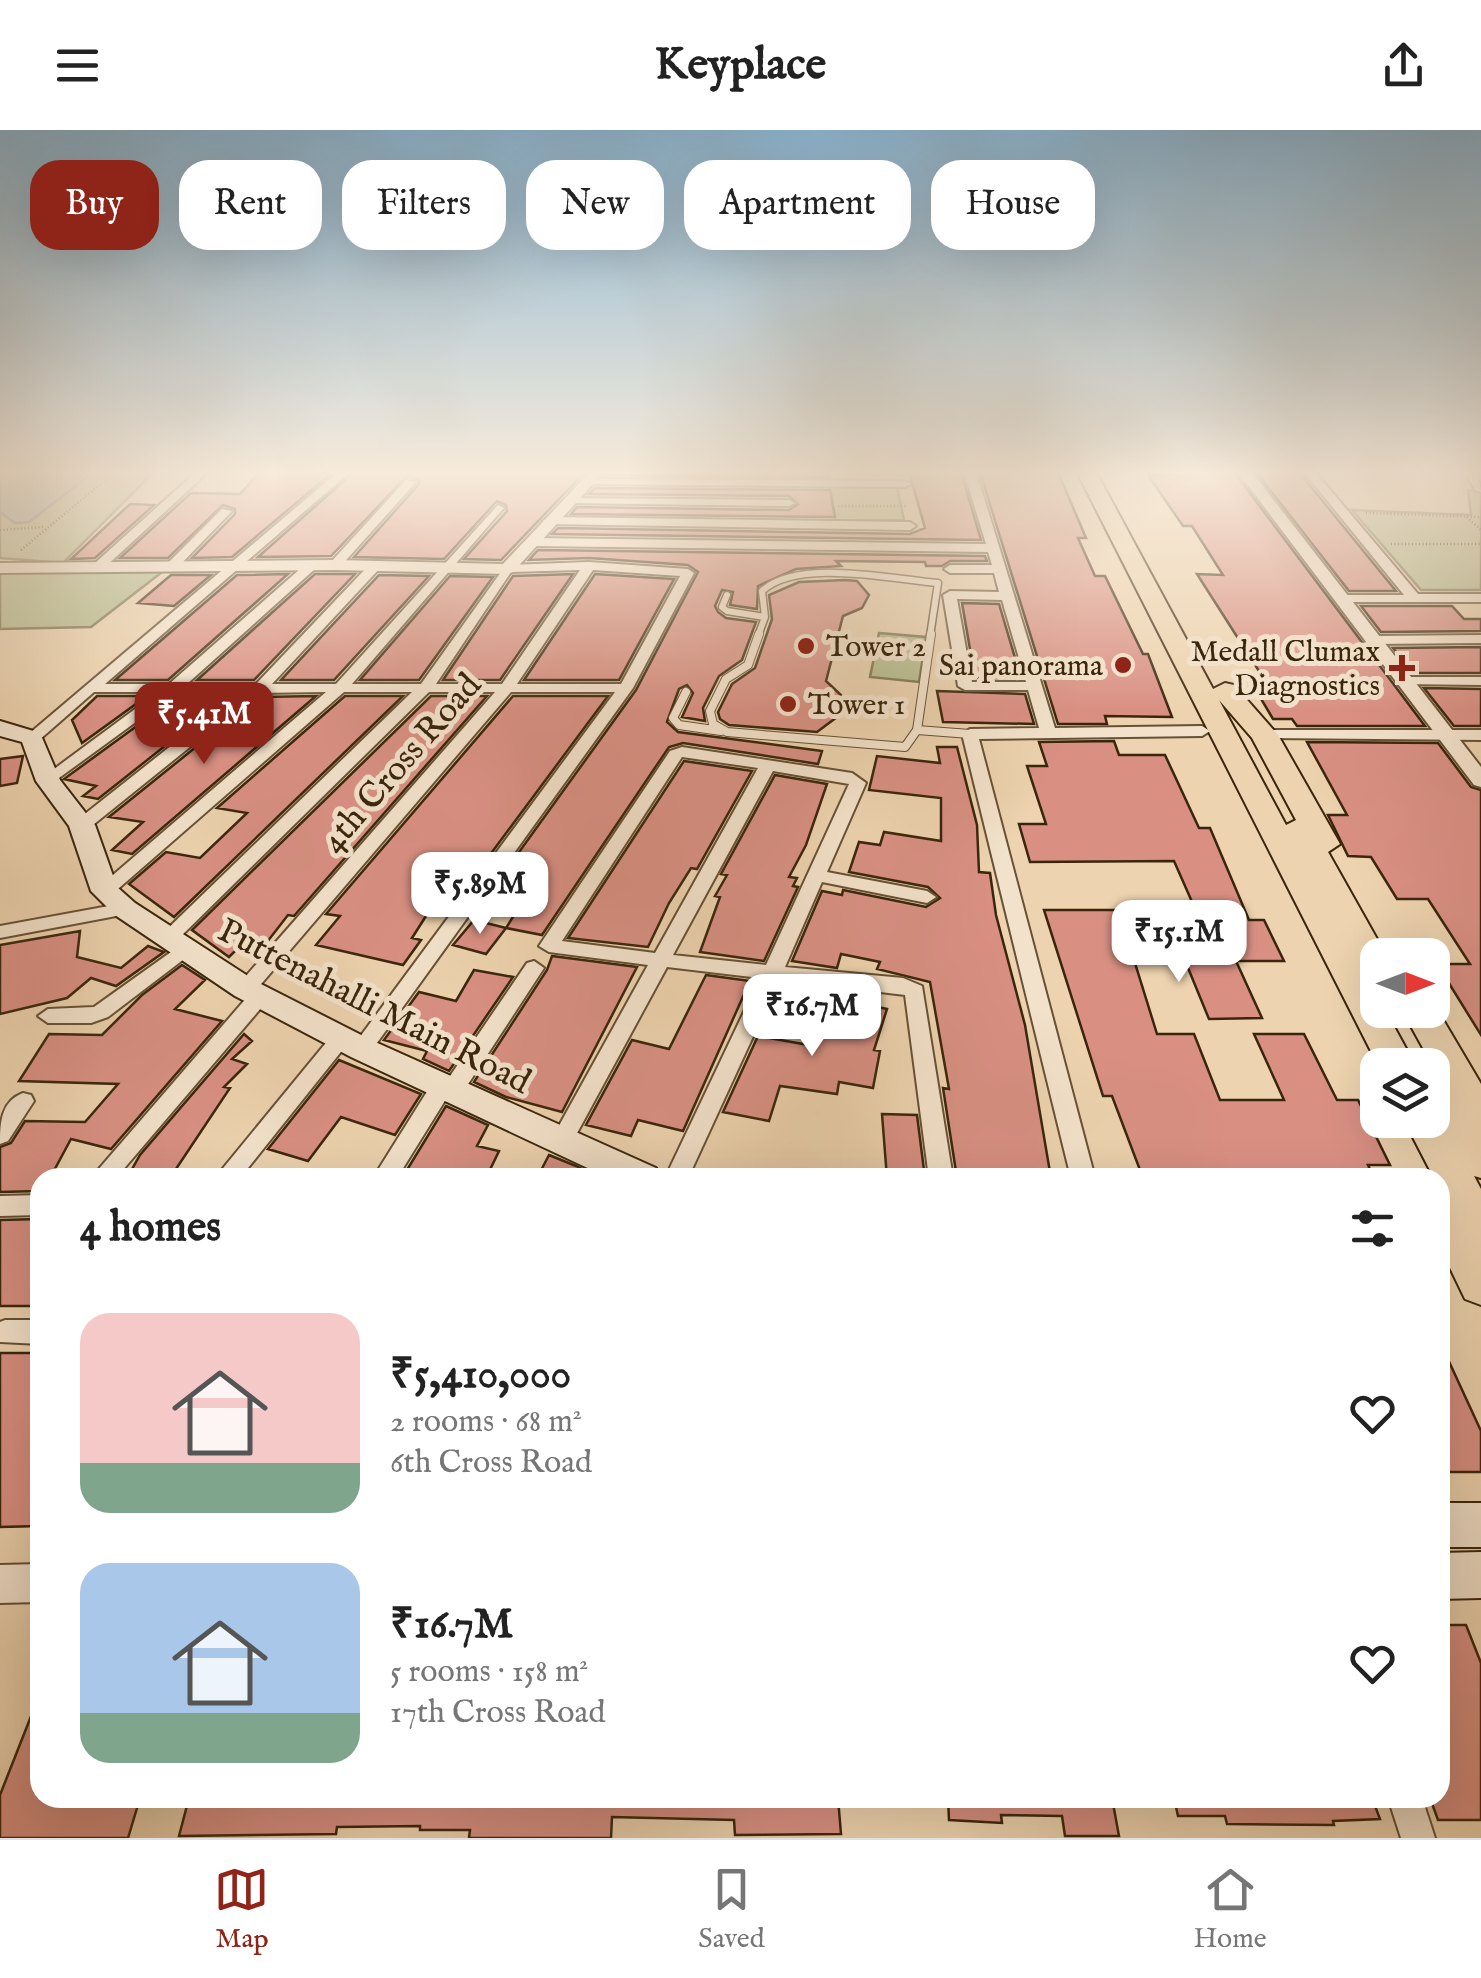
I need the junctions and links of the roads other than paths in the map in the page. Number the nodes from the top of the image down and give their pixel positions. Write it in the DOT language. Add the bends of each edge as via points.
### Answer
graph roads {
  1 [pos="115,552"];
  2 [pos="186,552"];
  3 [pos="253,552"];
  4 [pos="347,552"];
  5 [pos="458,552"];
  6 [pos="525,552"];
  7 [pos="993,552"];
  8 [pos="1129,552"];
  9 [pos="1148,552"];
  10 [pos="1306,552"];
  11 [pos="1376,552"];
  12 [pos="238,565"];
  13 [pos="312,565"];
  14 [pos="335,565"];
  15 [pos="376,565"];
  16 [pos="172,566"];
  17 [pos="589,566"];
  18 [pos="98,567"];
  19 [pos="2,568"];
  20 [pos="443,568"];
  21 [pos="950,568"];
  22 [pos="998,568"];
  23 [pos="508,569"];
  24 [pos="727,595"];
  25 [pos="1006,596"];
  26 [pos="1414,598"];
  27 [pos="1342,599"];
  28 [pos="1480,599"];
  29 [pos="765,617"];
  30 [pos="1481,639"];
  31 [pos="1373,640"];
  32 [pos="1190,669"];
  33 [pos="1404,681"];
  34 [pos="1481,681"];
  35 [pos="1034,686"];
  36 [pos="94,688"];
  37 [pos="426,688"];
  38 [pos="626,688"];
  39 [pos="172,689"];
  40 [pos="256,689"];
  41 [pos="339,689"];
  42 [pos="505,690"];
  43 [pos="1225,691"];
  44 [pos="686,692"];
  45 [pos="0,728"];
  46 [pos="917,730"];
  47 [pos="727,732"];
  48 [pos="1048,732"];
  49 [pos="1202,732"];
  50 [pos="970,734"];
  51 [pos="1446,735"];
  52 [pos="1481,735"];
  53 [pos="1264,736"];
  54 [pos="32,738"];
  55 [pos="766,766"];
  56 [pos="48,781"];
  57 [pos="1481,781"];
  58 [pos="82,825"];
  59 [pos="816,876"];
  60 [pos="927,897"];
  61 [pos="115,900"];
  62 [pos="0,932"];
  63 [pos="1378,938"];
  64 [pos="1360,939"];
  65 [pos="177,943"];
  66 [pos="660,961"];
  67 [pos="534,968"];
  68 [pos="772,972"];
  69 [pos="253,992"];
  70 [pos="48,1016"];
  71 [pos="1430,1028"];
  72 [pos="352,1044"];
  73 [pos="1362,1048"];
  74 [pos="1387,1048"];
  75 [pos="446,1090"];
  76 [pos="23,1100"];
  77 [pos="1450,1106"];
  78 [pos="1481,1118"];
  79 [pos="0,1135"];
  80 [pos="1407,1138"];
  81 [pos="1433,1138"];
  82 [pos="561,1142"];
  83 [pos="1481,1162"];
  84 [pos="110,1168"];
  85 [pos="235,1168"];
  86 [pos="391,1168"];
  87 [pos="621,1168"];
  88 [pos="681,1168"];
  89 [pos="940,1168"];
  90 [pos="1080,1168"];
  91 [pos="1421,1168"];
  92 [pos="1449,1168"];
  93 [pos="1450,1170"];
  94 [pos="30,1205"];
  95 [pos="0,1206"];
  96 [pos="1450,1224"];
  97 [pos="1481,1230"];
  98 [pos="1481,1286"];
  99 [pos="2,1332"];
  100 [pos="30,1332"];
  101 [pos="1450,1525"];
  102 [pos="1481,1526"];
  103 [pos="1481,1575"];
  104 [pos="1450,1576"];
  105 [pos="30,1583"];
  106 [pos="0,1584"];
  107 [pos="1408,1808"];
  108 [pos="1418,1838"];
  1 -- 18 [label="street"];
  2 -- 16 [label="street"];
  3 -- 12 [label="street"];
  4 -- 14 [label="street"];
  5 -- 20 [label="street"];
  6 -- 23 [label="street"];
  7 -- 22 [label="street"];
  8 -- 32 [label="highway"];
  9 -- 43 [label="highway"];
  10 -- 27 [label="street"];
  11 -- 26 [label="street"];
  12 -- 13 [label="street"];
  12 -- 16 [label="street"];
  12 -- 36 [label="street"];
  13 -- 14 [label="street"];
  13 -- 39 [label="street"];
  14 -- 15 [label="street"];
  15 -- 20 [label="street"];
  15 -- 40 [label="street"];
  16 -- 18 [label="street"];
  17 -- 23 [label="street"];
  17 -- 38 [label="street" via="688,573"];
  17 -- 42 [label="street, 4th Cross Road"];
  18 -- 19 [label="street"];
  20 -- 23 [label="street"];
  20 -- 41 [label="street"];
  21 -- 22 [label="street"];
  22 -- 25 [label="street"];
  23 -- 37 [label="street"];
  24 -- 29 [label="lane" via="727,611"];
  25 -- 35 [label="street"];
  25 -- 35 [label="street" via="950,595 965,686"];
  26 -- 27 [label="street"];
  26 -- 28 [label="street"];
  27 -- 31 [label="street"];
  29 -- 46 [label="lane" via="762,592 793,572 938,583"];
  29 -- 47 [label="lane" via="748,665 726,680 710,711 713,724"];
  30 -- 31 [label="street"];
  31 -- 33 [label="street"];
  32 -- 49 [label="highway"];
  32 -- 74 [label="highway"];
  33 -- 34 [label="street"];
  33 -- 51 [label="street"];
  35 -- 48 [label="street"];
  36 -- 39 [label="street"];
  36 -- 54 [label="street"];
  37 -- 41 [label="street"];
  37 -- 42 [label="street"];
  37 -- 65 [label="street"];
  38 -- 42 [label="street"];
  38 -- 72 [label="street"];
  39 -- 40 [label="street"];
  39 -- 56 [label="street"];
  40 -- 41 [label="street"];
  40 -- 58 [label="street"];
  41 -- 61 [label="street"];
  42 -- 69 [label="street, 4th Cross Road"];
  43 -- 53 [label="highway"];
  43 -- 64 [label="highway"];
  44 -- 47 [label="lane" via="673,718 679,725"];
  45 -- 54 [label="main road"];
  46 -- 47 [label="lane" via="904,746"];
  46 -- 50 [label="lane"];
  48 -- 49 [label="street"];
  48 -- 50 [label="street"];
  49 -- 73 [label="highway"];
  50 -- 90 [label="street"];
  51 -- 52 [label="street"];
  51 -- 53 [label="street"];
  51 -- 57 [label="street"];
  53 -- 63 [label="highway"];
  54 -- 56 [label="main road"];
  55 -- 59 [label="street" via="858,783"];
  55 -- 66 [label="street"];
  55 -- 66 [label="street" via="676,754 549,946"];
  56 -- 58 [label="main road"];
  58 -- 61 [label="main road"];
  59 -- 60 [label="street"];
  59 -- 68 [label="street"];
  61 -- 62 [label="street"];
  61 -- 65 [label="main road, Puttenahalli Main Road"];
  65 -- 69 [label="main road, Puttenahalli Main Road"];
  65 -- 70 [label="street" via="101,1012"];
  66 -- 68 [label="street"];
  66 -- 82 [label="street"];
  67 -- 75 [label="street"];
  68 -- 88 [label="street"];
  68 -- 89 [label="street" via="915,991"];
  69 -- 72 [label="main road, Puttenahalli Main Road"];
  69 -- 84 [label="street, 4th Cross Road"];
  71 -- 78 [label="highway"];
  72 -- 75 [label="main road, Puttenahalli Main Road"];
  72 -- 85 [label="street"];
  75 -- 82 [label="main road, Puttenahalli Main Road"];
  75 -- 86 [label="street"];
  76 -- 79 [label="street"];
  77 -- 83 [label="highway"];
  80 -- 91 [label="highway"];
  81 -- 92 [label="highway"];
  82 -- 87 [label="main road, Puttenahalli Main Road"];
  93 -- 97 [label="highway"];
  94 -- 95 [label="street"];
  96 -- 98 [label="highway"];
  99 -- 100 [label="street"];
  101 -- 102 [label="main road"];
  103 -- 104 [label="main road"];
  105 -- 106 [label="street"];
  107 -- 108 [label="street"];
}
